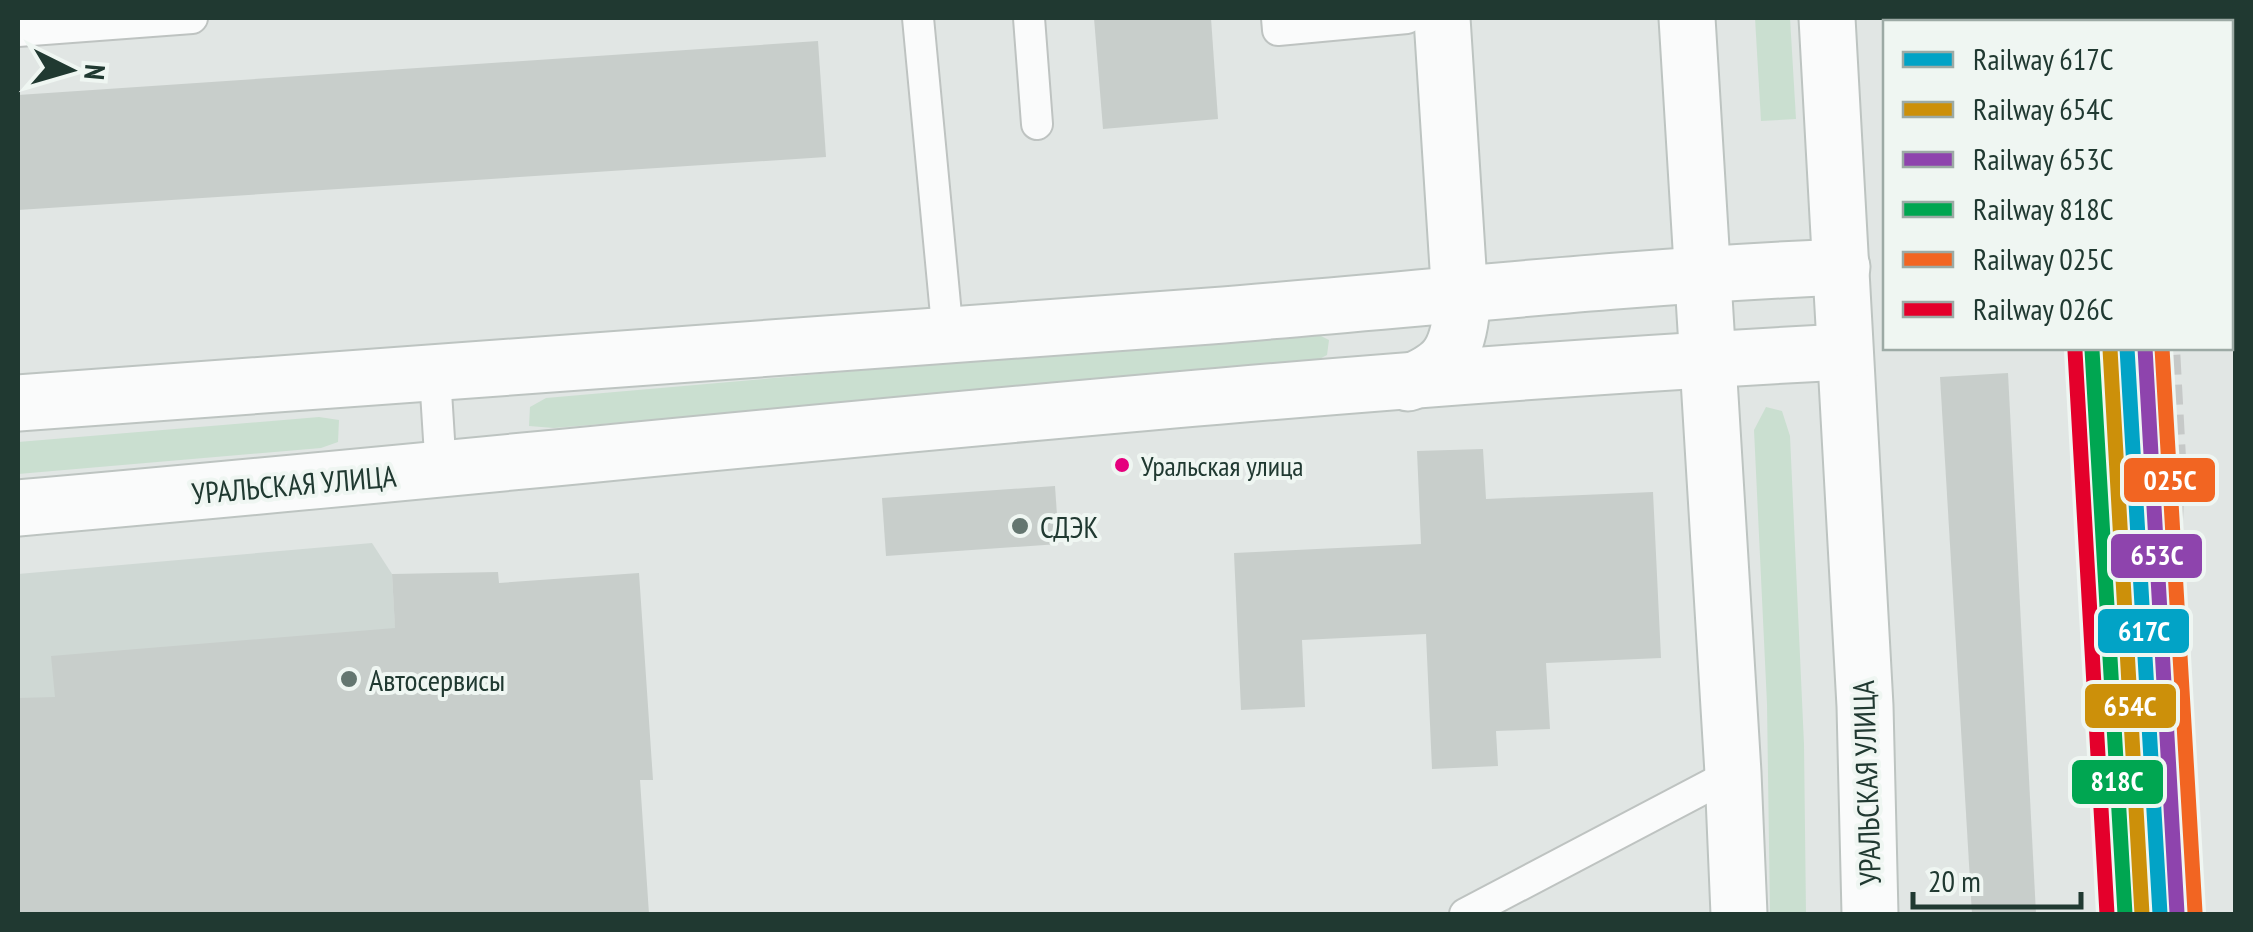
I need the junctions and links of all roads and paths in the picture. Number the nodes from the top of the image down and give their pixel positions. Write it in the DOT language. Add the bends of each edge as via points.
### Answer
graph roads {
  1 [pos="192,18"];
  2 [pos="918,18"];
  3 [pos="1029,18"];
  4 [pos="1276,18"];
  5 [pos="1407,18"];
  6 [pos="1442,18"];
  7 [pos="1686,18"];
  8 [pos="1826,18"];
  9 [pos="18,31"];
  10 [pos="1038,124"];
  11 [pos="1458,237"];
  12 [pos="1842,267"];
  13 [pos="1702,273"];
  14 [pos="1535,288"];
  15 [pos="1460,294"];
  16 [pos="1404,300"];
  17 [pos="948,336"];
  18 [pos="1843,352"];
  19 [pos="1706,360"];
  20 [pos="435,376"];
  21 [pos="1408,384"];
  22 [pos="18,403"];
  23 [pos="442,471"];
  24 [pos="18,508"];
  25 [pos="1733,774"];
  26 [pos="1465,914"];
  27 [pos="1738,914"];
  28 [pos="1870,914"];
  1 -- 9 [label="lane"];
  2 -- 17 [label="lane"];
  3 -- 10 [label="lane"];
  4 -- 5 [label="lane" via="1278,30"];
  6 -- 11 [label="main road"];
  7 -- 13 [label="main road"];
  8 -- 12 [label="main road, УРАЛЬСКАЯ УЛИЦА"];
  11 -- 14 [label="main road" via="1484,268"];
  11 -- 15 [label="main road"];
  11 -- 16 [label="main road" via="1438,278"];
  12 -- 13 [label="main road"];
  12 -- 18 [label="main road, УРАЛЬСКАЯ УЛИЦА"];
  13 -- 14 [label="main road"];
  13 -- 19 [label="main road"];
  14 -- 15 [label="main road"];
  15 -- 16 [label="main road"];
  15 -- 21 [label="main road" via="1452,351 1436,372"];
  16 -- 17 [label="main road"];
  17 -- 20 [label="main road"];
  18 -- 19 [label="main road, УРАЛЬСКАЯ УЛИЦА"];
  18 -- 28 [label="main road, УРАЛЬСКАЯ УЛИЦА"];
  19 -- 21 [label="main road, УРАЛЬСКАЯ УЛИЦА"];
  19 -- 25 [label="main road"];
  20 -- 22 [label="main road"];
  20 -- 23 [label="lane"];
  21 -- 23 [label="main road, УРАЛЬСКАЯ УЛИЦА"];
  23 -- 24 [label="main road, УРАЛЬСКАЯ УЛИЦА"];
  25 -- 26 [label="lane"];
  25 -- 27 [label="main road"];
}
